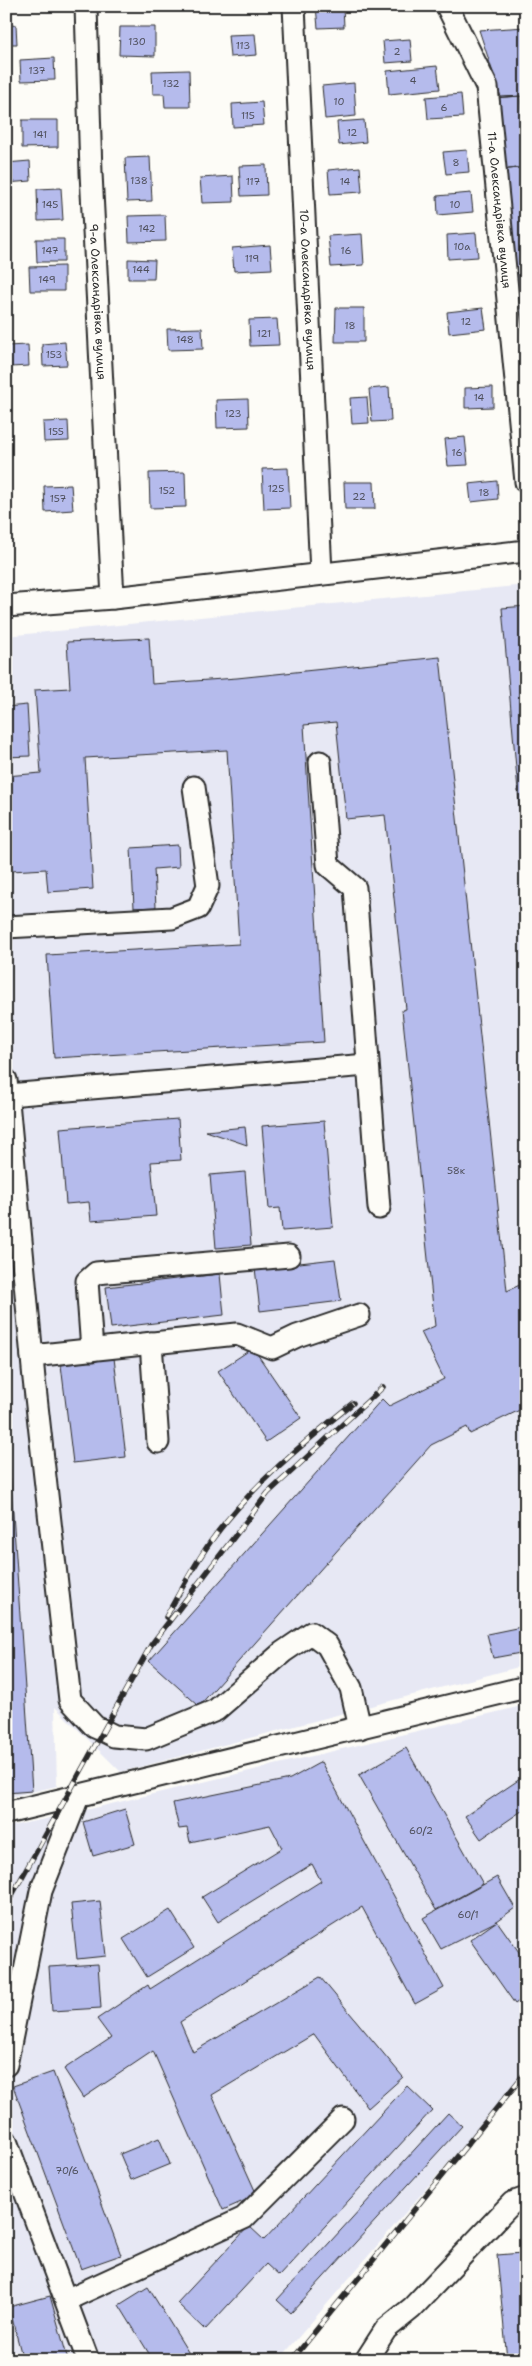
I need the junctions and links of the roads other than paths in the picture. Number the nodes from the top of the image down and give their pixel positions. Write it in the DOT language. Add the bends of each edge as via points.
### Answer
graph roads {
  1 [pos="86,6"];
  2 [pos="294,6"];
  3 [pos="447,6"];
  4 [pos="526,482"];
  5 [pos="526,551"];
  6 [pos="321,573"];
  7 [pos="113,598"];
  8 [pos="6,606"];
  9 [pos="320,762"];
  10 [pos="194,787"];
  11 [pos="6,927"];
  12 [pos="367,1065"];
  13 [pos="7,1088"];
  14 [pos="379,1208"];
  15 [pos="289,1256"];
  16 [pos="359,1315"];
  17 [pos="151,1343"];
  18 [pos="92,1350"];
  19 [pos="32,1356"];
  20 [pos="158,1442"];
  21 [pos="526,1687"];
  22 [pos="360,1728"];
  23 [pos="78,1797"];
  24 [pos="6,1813"];
  25 [pos="6,2066"];
  26 [pos="343,2119"];
  27 [pos="6,2142"];
  28 [pos="526,2198"];
  29 [pos="66,2300"];
  30 [pos="88,2360"];
  31 [pos="366,2360"];
  1 -- 7 [label="street, 9-а Олександрівка вулиця" via="91,173"];
  2 -- 6 [label="street, 10-а Олександрівка вулиця"];
  3 -- 4 [label="street, 11-а Олександрівка вулиця" via="487,87"];
  5 -- 6 [label="street"];
  6 -- 7 [label="street"];
  7 -- 8 [label="street"];
  9 -- 12 [label="street" via="328,865 355,888"];
  10 -- 11 [label="street" via="208,886 198,908 172,918"];
  12 -- 13 [label="street"];
  12 -- 14 [label="street"];
  13 -- 19 [label="street"];
  15 -- 18 [label="street" via="96,1273 87,1281"];
  16 -- 17 [label="street" via="272,1348 237,1334"];
  17 -- 18 [label="street"];
  17 -- 20 [label="street"];
  18 -- 19 [label="street"];
  19 -- 22 [label="street" via="70,1700 95,1726 114,1736 146,1738 216,1710 283,1652 311,1633 327,1645 351,1688"];
  21 -- 22 [label="street"];
  22 -- 23 [label="street"];
  23 -- 24 [label="street"];
  23 -- 25 [label="street" via="42,1891"];
  26 -- 29 [label="street" via="244,2218"];
  27 -- 29 [label="street"];
  28 -- 31 [label="street" via="512,2203 412,2308 386,2329"];
  29 -- 30 [label="street"];
}
